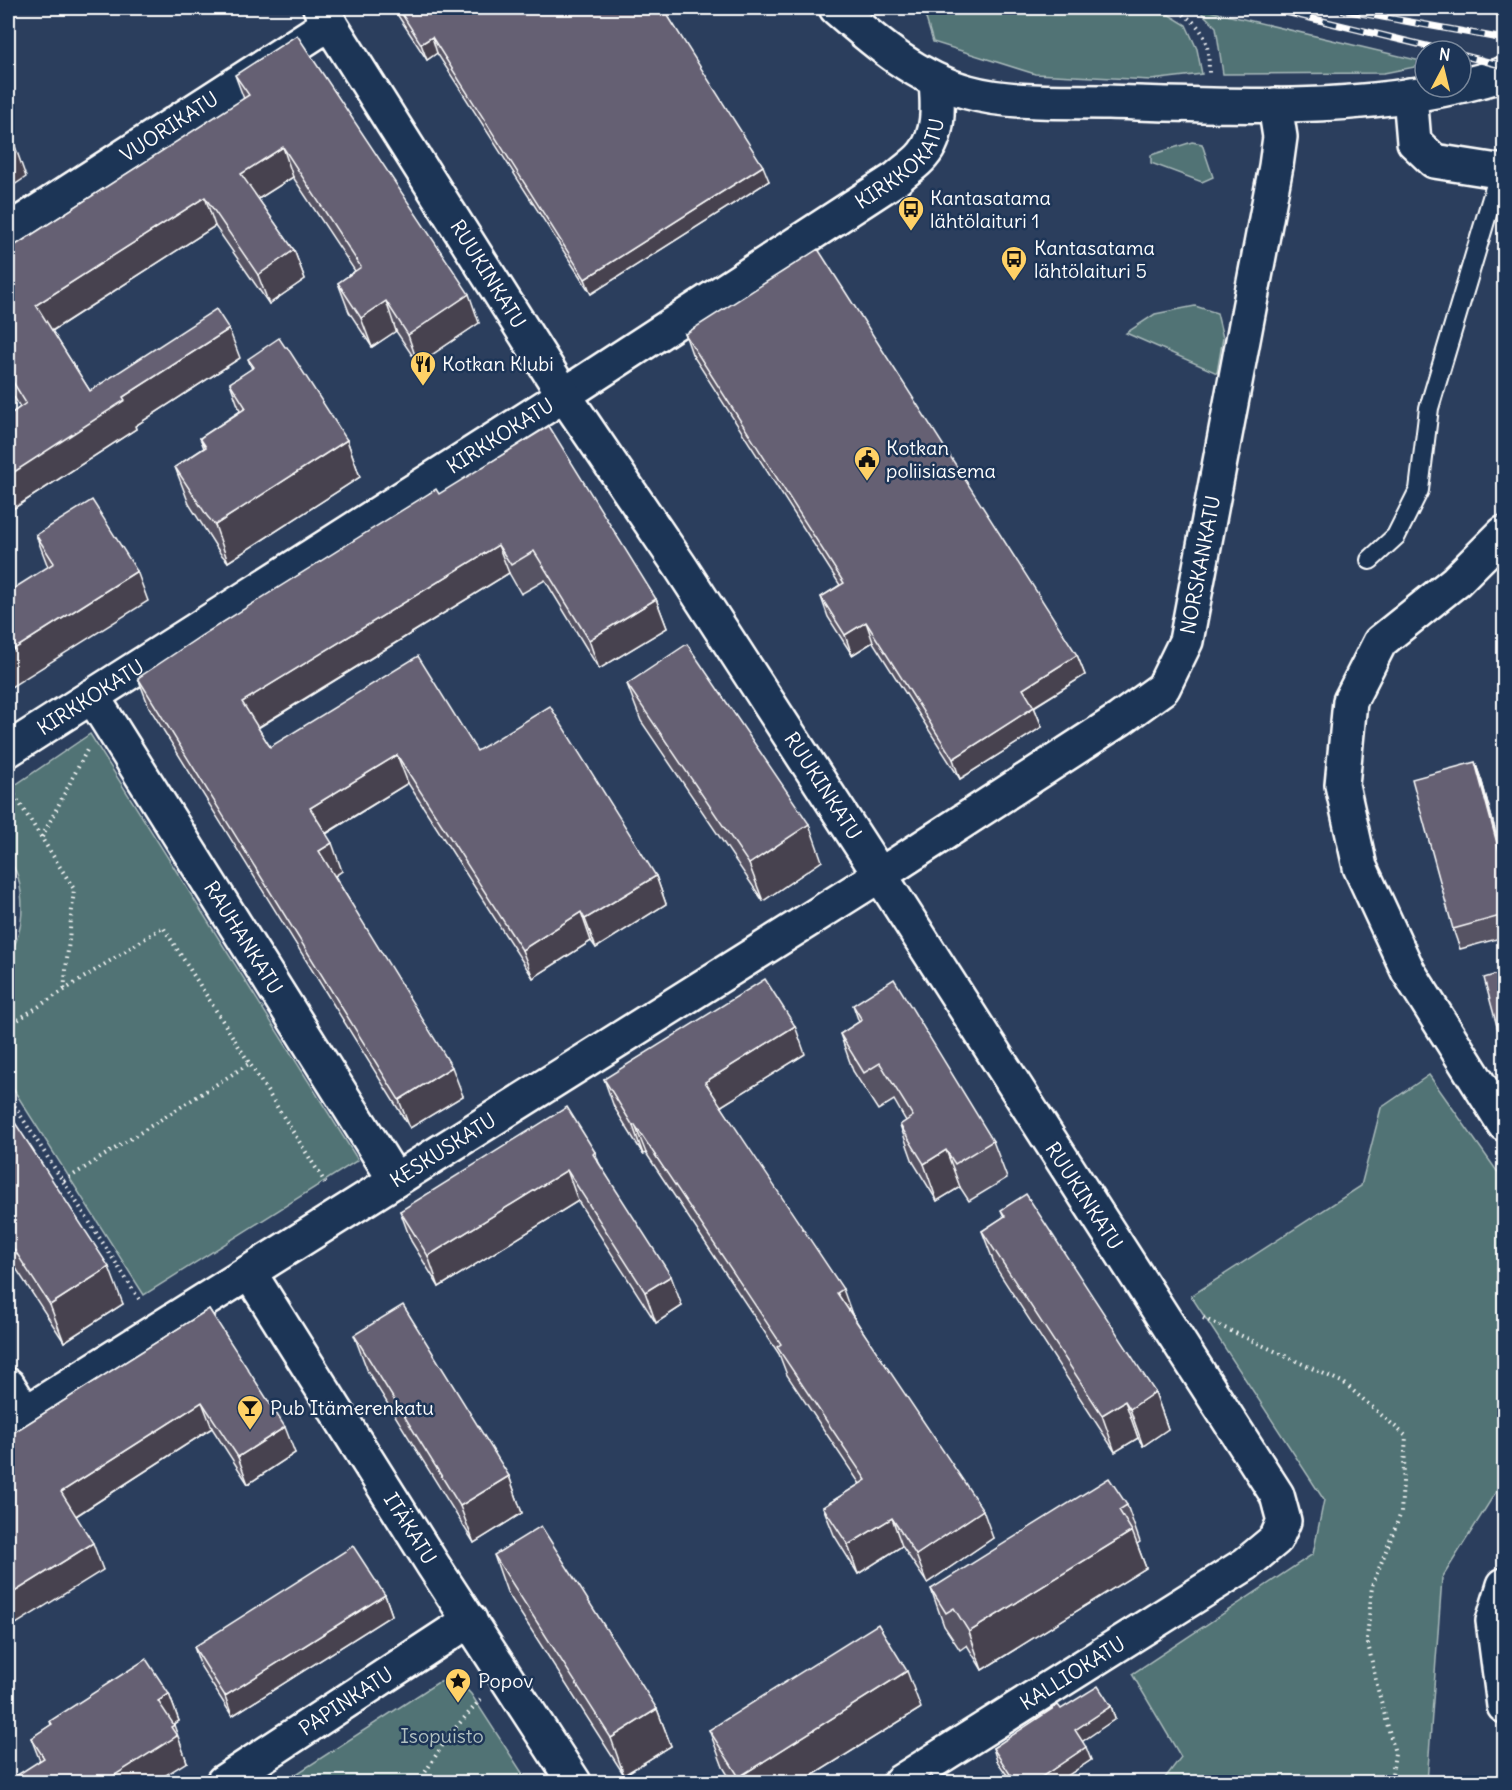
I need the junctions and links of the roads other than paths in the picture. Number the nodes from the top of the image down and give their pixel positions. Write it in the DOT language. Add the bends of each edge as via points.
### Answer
graph roads {
  1 [pos="836,8"];
  2 [pos="325,15"];
  3 [pos="1504,74"];
  4 [pos="936,81"];
  5 [pos="1410,96"];
  6 [pos="1275,105"];
  7 [pos="1502,171"];
  8 [pos="8,231"];
  9 [pos="564,395"];
  10 [pos="1503,541"];
  11 [pos="1370,560"];
  12 [pos="98,706"];
  13 [pos="8,750"];
  14 [pos="880,875"];
  15 [pos="1504,1124"];
  16 [pos="394,1180"];
  17 [pos="249,1272"];
  18 [pos="8,1385"];
  19 [pos="16,1418"];
  20 [pos="1246,1563"];
  21 [pos="1504,1585"];
  22 [pos="470,1620"];
  23 [pos="1504,1706"];
  24 [pos="223,1782"];
  25 [pos="574,1782"];
  26 [pos="900,1782"];
  1 -- 4 [label="street" via="884,50"];
  2 -- 8 [label="street, VUORIKATU"];
  2 -- 9 [label="street, RUUKINKATU"];
  3 -- 5 [label="street"];
  4 -- 6 [label="street" via="969,93 1019,99"];
  4 -- 9 [label="street, KIRKKOKATU" via="936,124 924,155 897,177"];
  5 -- 6 [label="street"];
  5 -- 7 [label="street" via="1414,142 1434,161"];
  6 -- 14 [label="street, NORSKANKATU" via="1280,137 1277,156 1186,641 1163,688"];
  7 -- 11 [label="lane" via="1429,408 1419,490 1396,536"];
  9 -- 12 [label="street, KIRKKOKATU"];
  9 -- 14 [label="street, RUUKINKATU"];
  10 -- 15 [label="street" via="1380,642 1350,701 1342,785 1360,867 1408,971"];
  12 -- 13 [label="street, KIRKKOKATU"];
  12 -- 16 [label="street, RAUHANKATU"];
  14 -- 16 [label="street, KESKUSKATU"];
  14 -- 20 [label="street, RUUKINKATU" via="1277,1495 1284,1521 1276,1539"];
  16 -- 17 [label="street, KESKUSKATU"];
  17 -- 19 [label="street, KESKUSKATU"];
  17 -- 22 [label="street, ITÄKATU"];
  18 -- 19 [label="street"];
  20 -- 26 [label="street, KALLIOKATU"];
  21 -- 23 [label="street" via="1493,1621"];
  22 -- 24 [label="street, PAPINKATU"];
  22 -- 25 [label="street, ITÄKATU"];
}
